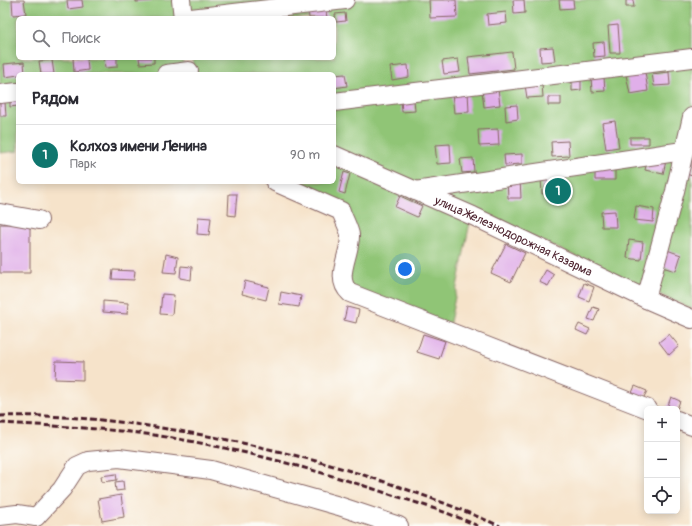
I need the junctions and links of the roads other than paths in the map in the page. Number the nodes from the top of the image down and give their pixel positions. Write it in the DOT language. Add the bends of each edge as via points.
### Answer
graph roads {
  1 [pos="181,0"];
  2 [pos="345,0"];
  3 [pos="183,16"];
  4 [pos="208,16"];
  5 [pos="692,58"];
  6 [pos="189,68"];
  7 [pos="174,72"];
  8 [pos="16,92"];
  9 [pos="0,94"];
  10 [pos="336,102"];
  11 [pos="692,117"];
  12 [pos="683,151"];
  13 [pos="336,156"];
  14 [pos="280,184"];
  15 [pos="414,191"];
  16 [pos="0,213"];
  17 [pos="39,220"];
  18 [pos="646,299"];
  19 [pos="692,319"];
  20 [pos="644,407"];
  21 [pos="680,421"];
  22 [pos="692,426"];
  23 [pos="0,516"];
  24 [pos="41,522"];
  25 [pos="379,523"];
  26 [pos="399,526"];
  1 -- 3 [label="street"];
  2 -- 4 [label="street"];
  5 -- 10 [label="street"];
  6 -- 7 [label="street"];
  8 -- 9 [label="street"];
  11 -- 12 [label="street"];
  12 -- 15 [label="street"];
  12 -- 18 [label="street"];
  13 -- 15 [label="street, улица Железнодорожная Казарма"];
  14 -- 20 [label="street" via="341,211 350,235 342,277 345,288 350,293"];
  15 -- 18 [label="street, улица Железнодорожная Казарма" via="473,216"];
  16 -- 17 [label="street"];
  18 -- 19 [label="street, улица Железнодорожная Казарма"];
  21 -- 22 [label="street"];
  23 -- 24 [label="street" via="17,514"];
  24 -- 25 [label="street" via="77,466 88,461 120,458 211,470 339,506"];
  25 -- 26 [label="street"];
}
